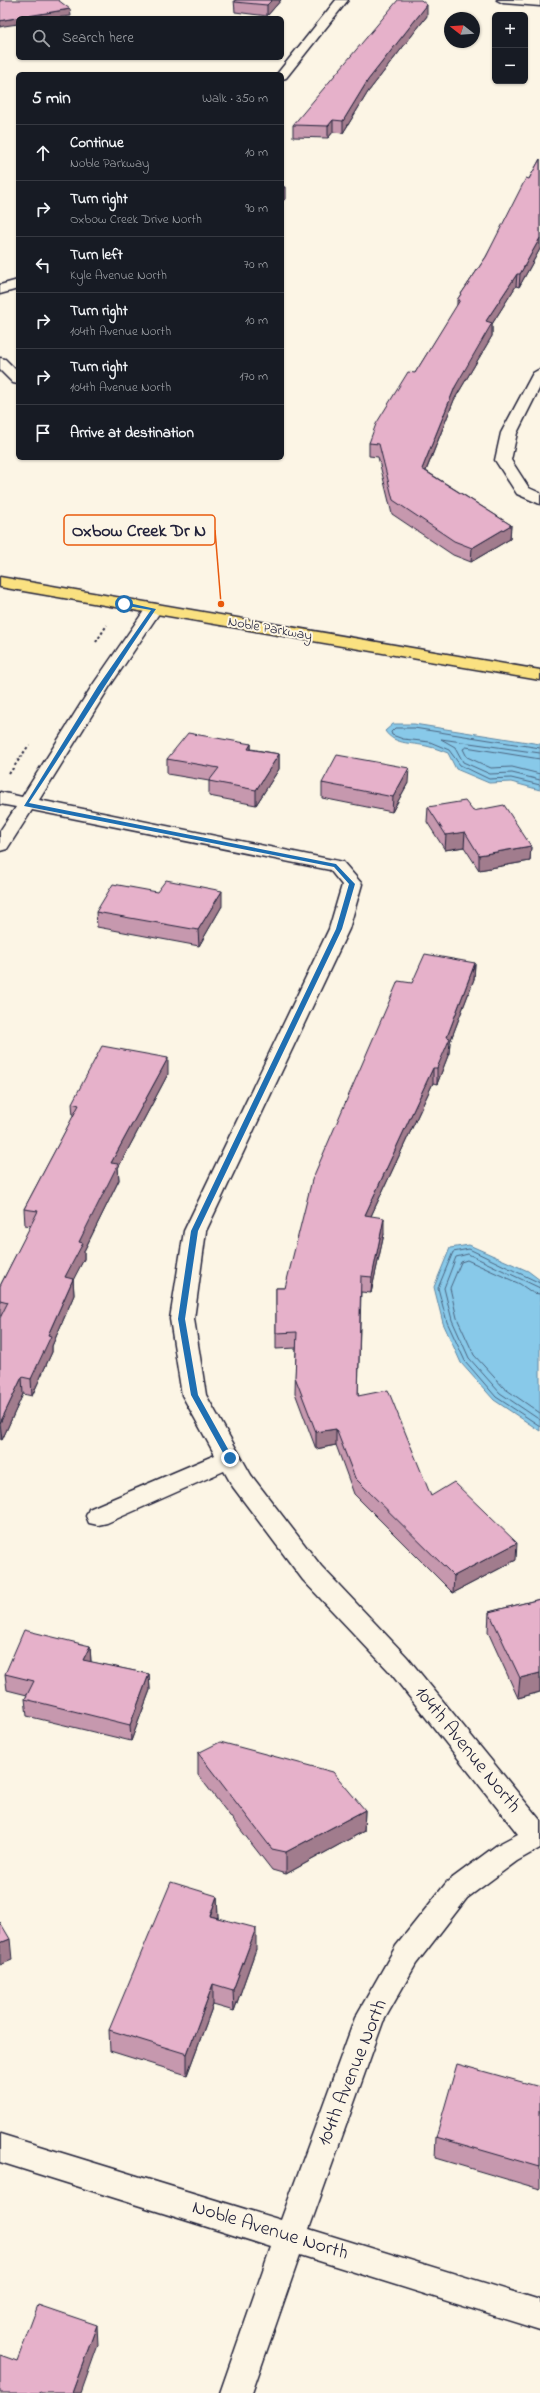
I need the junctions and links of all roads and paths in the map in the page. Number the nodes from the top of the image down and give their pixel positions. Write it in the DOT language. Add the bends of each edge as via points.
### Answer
graph roads {
  1 [pos="342,0"];
  2 [pos="503,0"];
  3 [pos="540,3"];
  4 [pos="284,72"];
  5 [pos="16,285"];
  6 [pos="0,290"];
  7 [pos="0,362"];
  8 [pos="540,373"];
  9 [pos="16,378"];
  10 [pos="540,500"];
  11 [pos="0,582"];
  12 [pos="154,609"];
  13 [pos="540,676"];
  14 [pos="0,798"];
  15 [pos="26,804"];
  16 [pos="0,845"];
  17 [pos="230,1458"];
  18 [pos="98,1516"];
  19 [pos="538,1836"];
  20 [pos="0,2148"];
  21 [pos="290,2237"];
  22 [pos="540,2315"];
  23 [pos="236,2393"];
  1 -- 4 [label="street"];
  2 -- 3 [label="street"];
  5 -- 6 [label="street"];
  7 -- 9 [label="street"];
  8 -- 10 [label="street" via="509,433 503,460 524,490"];
  11 -- 12 [label="main road, Noble Parkway"];
  12 -- 13 [label="main road, Noble Parkway"];
  12 -- 15 [label="street" via="101,686"];
  14 -- 15 [label="street"];
  15 -- 16 [label="street"];
  15 -- 17 [label="street, 104th Avenue North" via="336,866 352,884 339,929 195,1231 182,1319 194,1395"];
  17 -- 18 [label="street"];
  17 -- 19 [label="street, 104th Avenue North" via="242,1481 312,1573 398,1664"];
  19 -- 21 [label="street, 104th Avenue North" via="507,1853 457,1890 406,1955 370,2018"];
  20 -- 21 [label="street, Noble Avenue North"];
  21 -- 22 [label="street, Noble Avenue North"];
  21 -- 23 [label="street, 104th Avenue North"];
}
